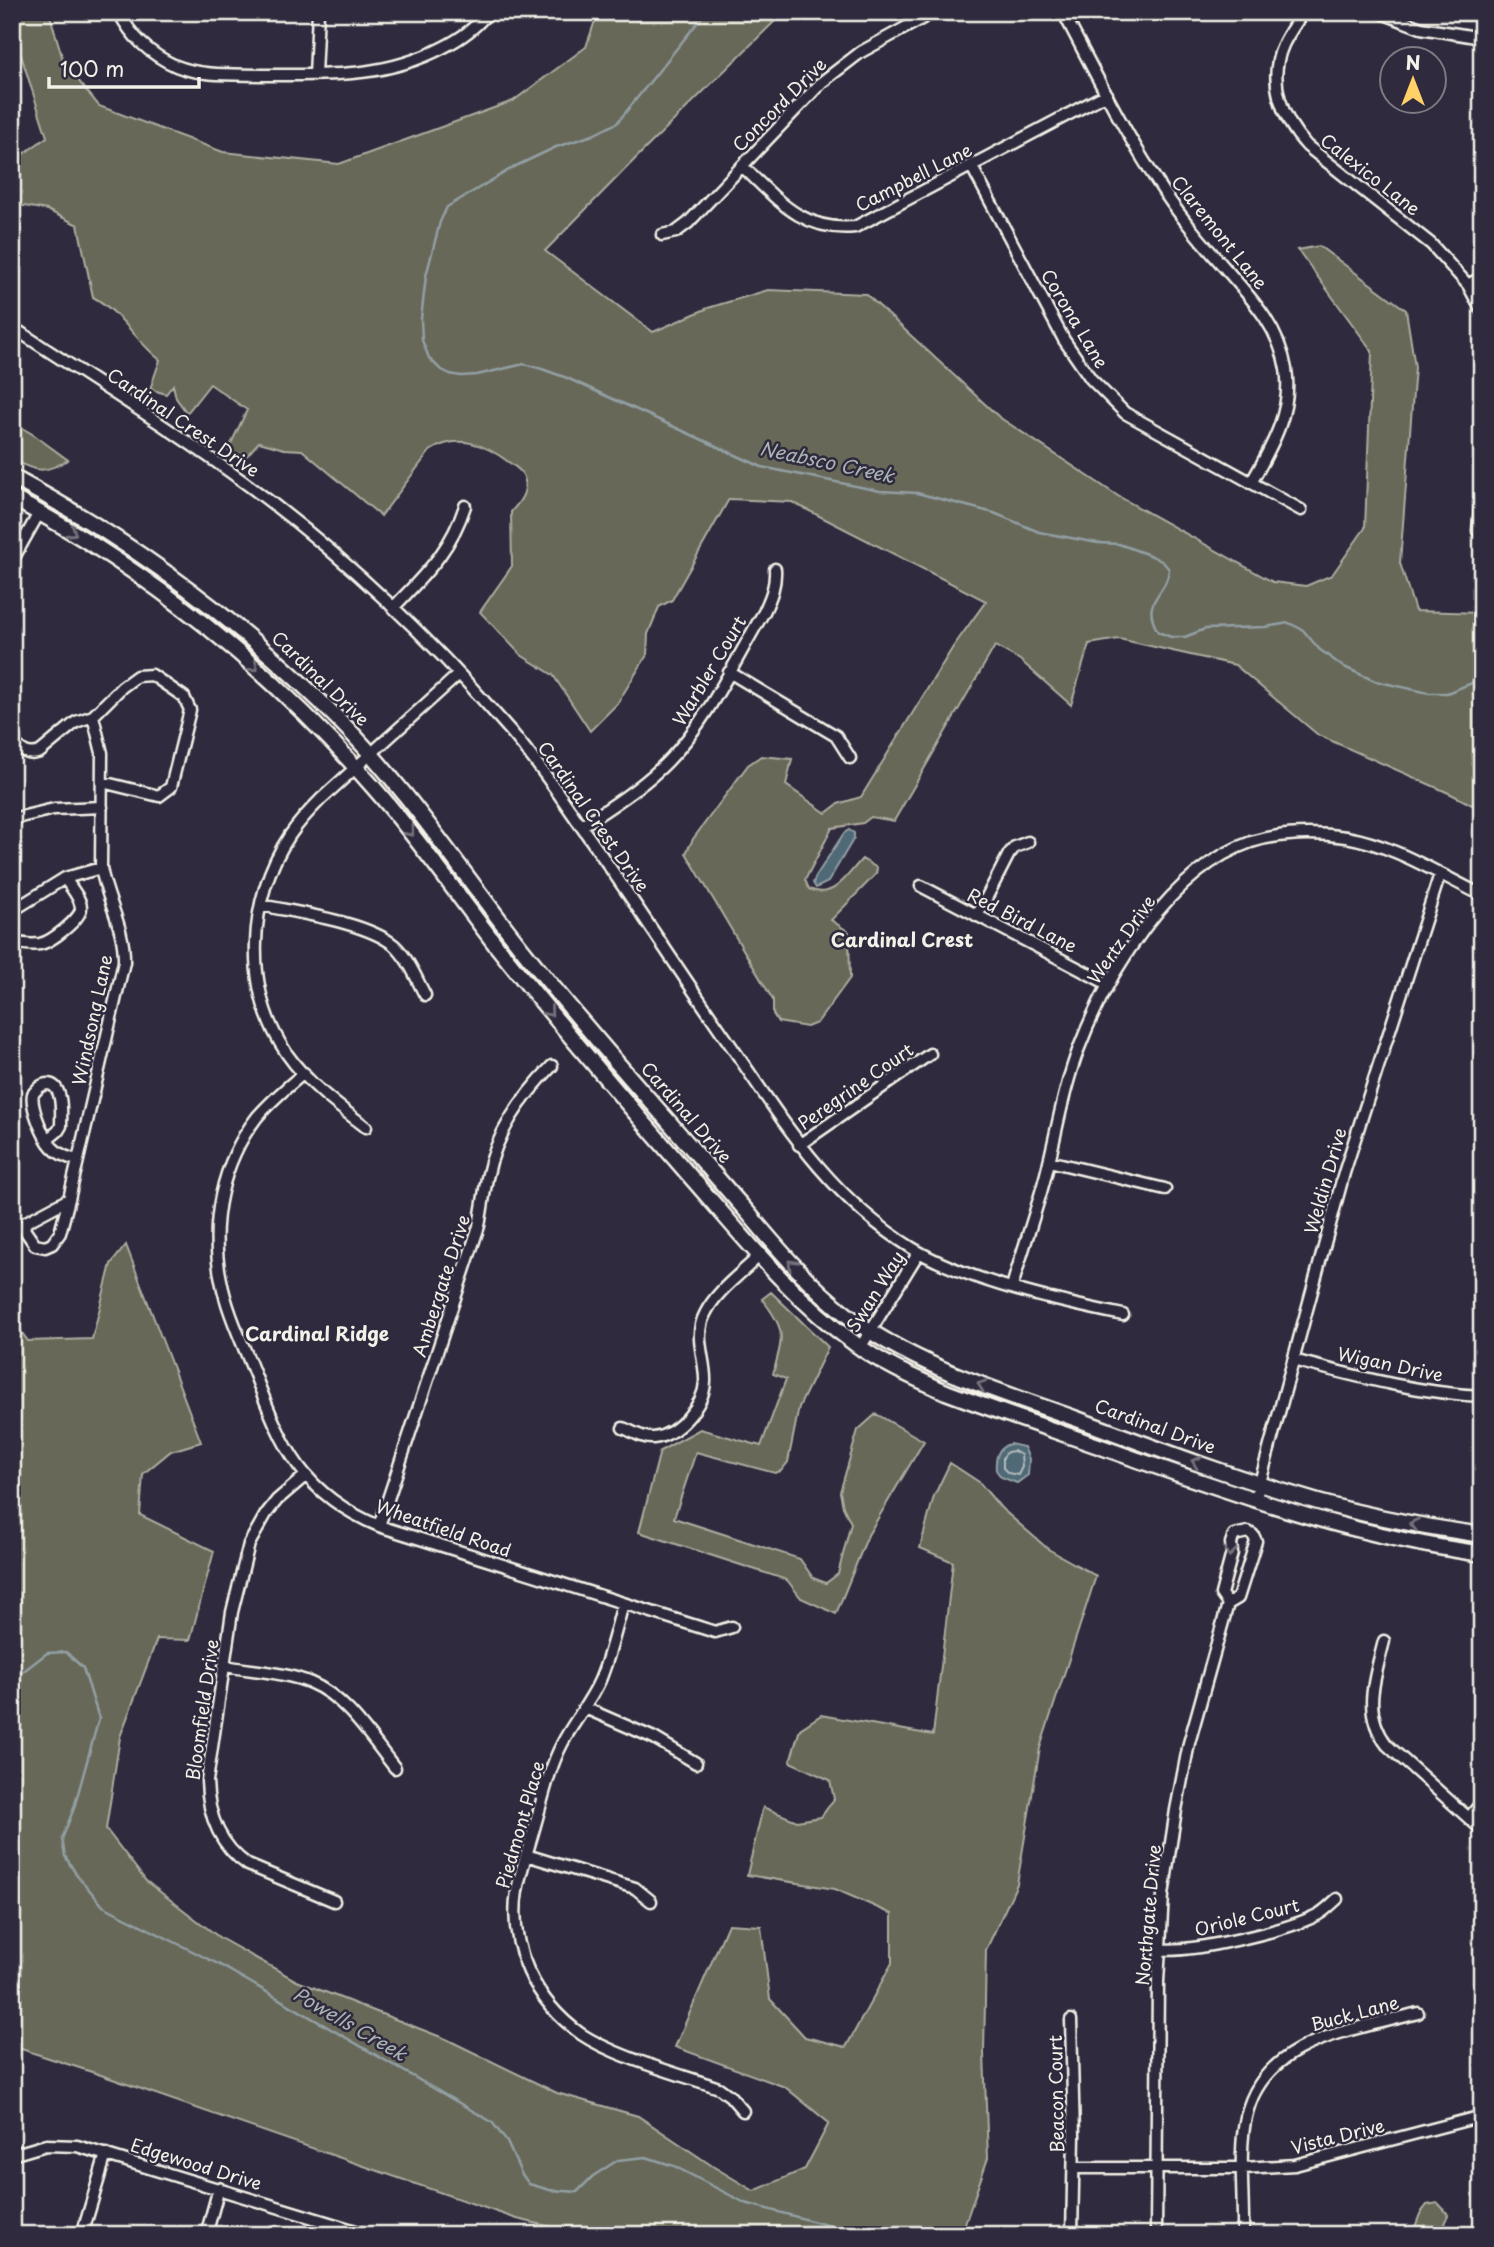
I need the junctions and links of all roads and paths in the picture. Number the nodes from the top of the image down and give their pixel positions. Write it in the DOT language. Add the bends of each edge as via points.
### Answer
graph roads {
  1 [pos="119,12"];
  2 [pos="318,12"];
  3 [pos="488,12"];
  4 [pos="934,12"];
  5 [pos="1063,12"];
  6 [pos="1303,12"];
  7 [pos="1379,12"];
  8 [pos="1482,38"];
  9 [pos="315,75"];
  10 [pos="1107,94"];
  11 [pos="741,166"];
  12 [pos="972,167"];
  13 [pos="662,235"];
  14 [pos="1482,277"];
  15 [pos="1468,285"];
  16 [pos="1482,312"];
  17 [pos="12,327"];
  18 [pos="12,477"];
  19 [pos="1251,483"];
  20 [pos="1482,484"];
  21 [pos="12,498"];
  22 [pos="465,506"];
  23 [pos="1301,510"];
  24 [pos="39,513"];
  25 [pos="1478,531"];
  26 [pos="12,561"];
  27 [pos="775,569"];
  28 [pos="393,608"];
  29 [pos="729,672"];
  30 [pos="459,674"];
  31 [pos="93,716"];
  32 [pos="12,741"];
  33 [pos="370,755"];
  34 [pos="850,758"];
  35 [pos="356,768"];
  36 [pos="102,782"];
  37 [pos="102,807"];
  38 [pos="12,819"];
  39 [pos="582,826"];
  40 [pos="1028,842"];
  41 [pos="101,868"];
  42 [pos="1440,874"];
  43 [pos="65,878"];
  44 [pos="921,886"];
  45 [pos="1482,895"];
  46 [pos="261,905"];
  47 [pos="12,911"];
  48 [pos="977,916"];
  49 [pos="12,942"];
  50 [pos="1108,984"];
  51 [pos="425,995"];
  52 [pos="930,1054"];
  53 [pos="552,1066"];
  54 [pos="304,1073"];
  55 [pos="366,1127"];
  56 [pos="47,1140"];
  57 [pos="799,1145"];
  58 [pos="77,1160"];
  59 [pos="1049,1161"];
  60 [pos="1165,1189"];
  61 [pos="69,1199"];
  62 [pos="919,1252"];
  63 [pos="760,1255"];
  64 [pos="1012,1287"];
  65 [pos="1123,1315"];
  66 [pos="870,1331"];
  67 [pos="860,1348"];
  68 [pos="1293,1360"];
  69 [pos="1482,1396"];
  70 [pos="623,1427"];
  71 [pos="305,1476"];
  72 [pos="1260,1484"];
  73 [pos="1255,1501"];
  74 [pos="379,1526"];
  75 [pos="1482,1535"];
  76 [pos="1482,1554"];
  77 [pos="624,1604"];
  78 [pos="1228,1604"];
  79 [pos="732,1627"];
  80 [pos="1384,1641"];
  81 [pos="225,1666"];
  82 [pos="584,1708"];
  83 [pos="696,1763"];
  84 [pos="395,1768"];
  85 [pos="1482,1802"];
  86 [pos="1469,1818"];
  87 [pos="1482,1830"];
  88 [pos="526,1855"];
  89 [pos="1337,1899"];
  90 [pos="334,1901"];
  91 [pos="651,1901"];
  92 [pos="1159,1949"];
  93 [pos="1419,2013"];
  94 [pos="1071,2020"];
  95 [pos="743,2111"];
  96 [pos="1482,2116"];
  97 [pos="106,2154"];
  98 [pos="12,2155"];
  99 [pos="1074,2168"];
  100 [pos="1157,2168"];
  101 [pos="1243,2168"];
  102 [pos="219,2189"];
  103 [pos="82,2235"];
  104 [pos="206,2235"];
  105 [pos="369,2235"];
  106 [pos="1072,2235"];
  107 [pos="1156,2235"];
  108 [pos="1243,2235"];
  1 -- 9 [label="street" via="148,50 193,71"];
  2 -- 9 [label="street"];
  3 -- 9 [label="street" via="457,40 415,61 373,72"];
  4 -- 11 [label="street, Concord Drive" via="840,67"];
  5 -- 10 [label="street, Claremont Lane"];
  6 -- 15 [label="street, Calexico Lane" via="1283,44 1276,69 1279,98 1292,128 1307,146 1431,244"];
  7 -- 8 [label="street" via="1421,28"];
  10 -- 12 [label="street, Campbell Lane"];
  10 -- 19 [label="street, Claremont Lane" via="1165,194 1260,308 1278,339 1286,369 1286,407"];
  11 -- 12 [label="street, Campbell Lane" via="797,215 817,225 845,228 861,225"];
  11 -- 13 [label="street, Concord Drive" via="688,223"];
  12 -- 19 [label="street, Corona Lane" via="1064,340 1097,386 1138,422"];
  14 -- 15 [label="street"];
  15 -- 16 [label="street, Calexico Lane"];
  17 -- 28 [label="street, Cardinal Crest Drive" via="249,485"];
  18 -- 33 [label="main road, Cardinal Drive" via="85,518 190,590 278,663"];
  19 -- 23 [label="street, Corona Lane"];
  20 -- 25 [label="street"];
  21 -- 24 [label="main road, Cardinal Drive"];
  22 -- 28 [label="street" via="441,556"];
  24 -- 26 [label="street"];
  24 -- 35 [label="main road, Cardinal Drive, one-way" via="118,561 208,628 283,692"];
  27 -- 29 [label="street, Warbler Court" via="773,592"];
  28 -- 30 [label="street, Cardinal Crest Drive"];
  29 -- 34 [label="street" via="836,736"];
  29 -- 39 [label="street, Warbler Court" via="698,725 667,762"];
  30 -- 33 [label="street"];
  30 -- 39 [label="street, Cardinal Crest Drive" via="533,757"];
  31 -- 32 [label="street" via="76,722 34,754 23,752"];
  31 -- 36 [label="street" via="102,753"];
  31 -- 36 [label="street" via="122,687 145,674 184,697 190,710 167,792 159,796"];
  33 -- 35 [label="street"];
  66 -- 33 [label="main road, Cardinal Drive, one-way" via="788,1260 627,1076"];
  35 -- 46 [label="street" via="321,799 290,836 271,872"];
  35 -- 63 [label="main road, Cardinal Drive, one-way" via="542,1003"];
  36 -- 37 [label="street, Windsong Lane"];
  37 -- 38 [label="street" via="54,808"];
  37 -- 41 [label="street, Windsong Lane"];
  39 -- 57 [label="street, Cardinal Crest Drive"];
  40 -- 48 [label="street" via="1009,854"];
  41 -- 43 [label="street"];
  41 -- 58 [label="street, Windsong Lane" via="123,936 124,962"];
  42 -- 45 [label="street, Wertz Drive"];
  42 -- 50 [label="street, Wertz Drive" via="1385,848 1346,837 1300,835 1250,843 1180,888 1147,925"];
  42 -- 68 [label="street, Weldin Drive" via="1344,1173"];
  43 -- 47 [label="street"];
  43 -- 49 [label="street" via="81,906 78,916 48,941"];
  44 -- 48 [label="street, Red Bird Lane"];
  46 -- 51 [label="street" via="382,937 405,957"];
  46 -- 54 [label="street" via="256,950 261,993 276,1035"];
  48 -- 50 [label="street, Red Bird Lane"];
  50 -- 59 [label="street, Wertz Drive" via="1078,1051"];
  52 -- 57 [label="street, Peregrine Court"];
  53 -- 74 [label="street, Ambergate Drive" via="526,1093 500,1137 477,1231"];
  54 -- 55 [label="street"];
  54 -- 71 [label="street, Wheatfield Road" via="257,1118 238,1150 222,1193 216,1233 226,1300 273,1421"];
  56 -- 56 [label="street" via="32,1100 37,1089 48,1084 58,1092 61,1126"];
  56 -- 58 [label="street" via="58,1153"];
  57 -- 62 [label="street, Cardinal Crest Drive" via="861,1211"];
  58 -- 61 [label="street, Windsong Lane"];
  59 -- 60 [label="street"];
  59 -- 64 [label="street, Wertz Drive"];
  61 -- 61 [label="street, Windsong Lane" via="57,1239 45,1247 35,1245 24,1229 26,1222"];
  62 -- 64 [label="street, Cardinal Crest Drive"];
  62 -- 66 [label="street, Swan Way"];
  63 -- 67 [label="main road, Cardinal Drive" via="797,1296"];
  63 -- 70 [label="street" via="705,1313 699,1338 705,1386 695,1407 681,1424 655,1438"];
  64 -- 65 [label="street, Cardinal Crest Drive"];
  66 -- 67 [label="street, Swan Way"];
  72 -- 66 [label="main road, Cardinal Drive, one-way" via="954,1375"];
  67 -- 73 [label="main road, Cardinal Drive" via="946,1392"];
  68 -- 69 [label="street, Wigan Drive" via="1396,1386"];
  68 -- 72 [label="street, Weldin Drive"];
  71 -- 74 [label="street, Wheatfield Road" via="336,1503"];
  71 -- 81 [label="street, Bloomfield Drive" via="277,1500 249,1544 232,1612"];
  72 -- 73 [label="street, Weldin Drive"];
  75 -- 72 [label="main road, Cardinal Drive, one-way" via="1345,1509"];
  73 -- 76 [label="main road, Cardinal Drive" via="1401,1541"];
  74 -- 77 [label="street, Wheatfield Road"];
  77 -- 79 [label="street, Wheatfield Road" via="715,1632"];
  77 -- 82 [label="street, Piedmont Place" via="601,1677"];
  78 -- 78 [label="street, Northgate Drive, one-way" via="1238,1598 1254,1549 1256,1541 1248,1532 1234,1535 1231,1543 1221,1594"];
  78 -- 92 [label="street, Northgate Drive" via="1178,1796"];
  80 -- 86 [label="street" via="1372,1693 1375,1727 1387,1745"];
  81 -- 84 [label="street" via="298,1678 326,1691 349,1711"];
  81 -- 90 [label="street, Bloomfield Drive" via="207,1781 213,1822 228,1847 248,1865"];
  82 -- 83 [label="street" via="654,1738"];
  82 -- 88 [label="street, Piedmont Place" via="552,1768"];
  85 -- 86 [label="street"];
  86 -- 87 [label="street"];
  88 -- 91 [label="street" via="635,1888"];
  88 -- 95 [label="street, Piedmont Place" via="515,1908 518,1942 532,1979 551,2007 598,2044 719,2088"];
  89 -- 92 [label="street, Oriole Court" via="1316,1916 1241,1938 1181,1950"];
  92 -- 100 [label="street, Northgate Drive"];
  93 -- 101 [label="street, Buck Lane" via="1314,2041 1279,2061 1248,2108"];
  94 -- 99 [label="street, Beacon Court"];
  96 -- 101 [label="street, Vista Drive" via="1312,2162"];
  97 -- 98 [label="street, Edgewood Drive" via="61,2144"];
  97 -- 102 [label="street, Edgewood Drive"];
  97 -- 103 [label="street"];
  99 -- 100 [label="street, Beacon Court"];
  99 -- 106 [label="street, Beacon Court"];
  100 -- 101 [label="street, Vista Drive"];
  100 -- 107 [label="street, Northgate Drive"];
  101 -- 108 [label="street, Buck Lane"];
  102 -- 104 [label="street"];
  102 -- 105 [label="street, Edgewood Drive"];
}
